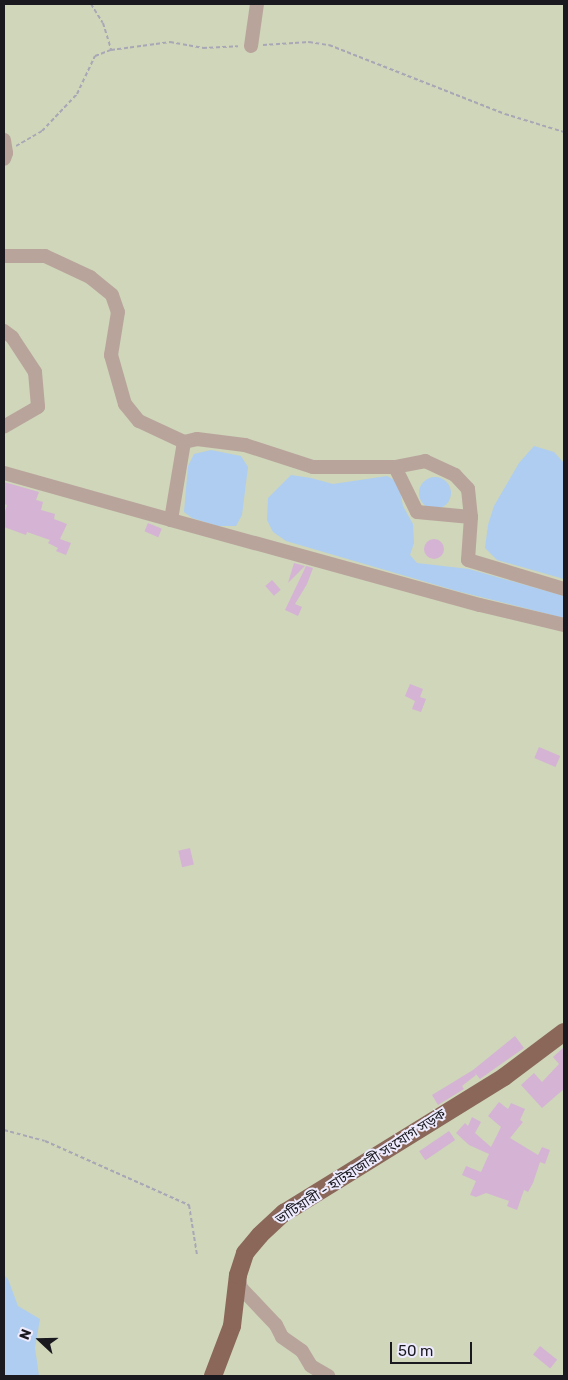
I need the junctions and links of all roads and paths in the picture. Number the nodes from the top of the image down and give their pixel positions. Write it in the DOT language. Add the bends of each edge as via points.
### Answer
graph roads {
  1 [pos="91,4"];
  2 [pos="257,4"];
  3 [pos="251,46"];
  4 [pos="112,50"];
  5 [pos="564,132"];
  6 [pos="4,151"];
  7 [pos="4,256"];
  8 [pos="4,331"];
  9 [pos="4,426"];
  10 [pos="184,442"];
  11 [pos="396,466"];
  12 [pos="4,473"];
  13 [pos="471,517"];
  14 [pos="171,520"];
  15 [pos="564,589"];
  16 [pos="564,626"];
  17 [pos="564,1032"];
  18 [pos="4,1130"];
  19 [pos="197,1255"];
  20 [pos="238,1275"];
  21 [pos="213,1376"];
  22 [pos="328,1376"];
  1 -- 4 [label="path" via="103,23"];
  2 -- 3 [label="street"];
  3 -- 4 [label="path" via="202,48 170,42"];
  3 -- 5 [label="path" via="309,42 329,44 505,114"];
  4 -- 6 [label="path" via="96,56 77,94 42,131"];
  7 -- 10 [label="street" via="45,256 90,277 112,295 118,312 111,355 125,404 139,421"];
  8 -- 9 [label="street" via="12,337 35,372 38,407"];
  10 -- 11 [label="street" via="197,439 246,445 313,467"];
  10 -- 14 [label="street"];
  11 -- 13 [label="street" via="416,512"];
  11 -- 13 [label="street" via="425,462 455,474 468,489"];
  12 -- 14 [label="street"];
  13 -- 15 [label="street" via="468,560"];
  14 -- 16 [label="street"];
  17 -- 20 [label="main road, ভাটিয়ারী - হাটহাজারী সংযোগ সড়ক" via="504,1077 284,1213 245,1253"];
  18 -- 19 [label="path" via="45,1140 189,1205"];
  20 -- 21 [label="main road, ভাটিয়ারী - হাটহাজারী সংযোগ সড়ক" via="232,1326"];
  20 -- 22 [label="street" via="241,1288 276,1325 282,1337 302,1351 311,1366"];
}
